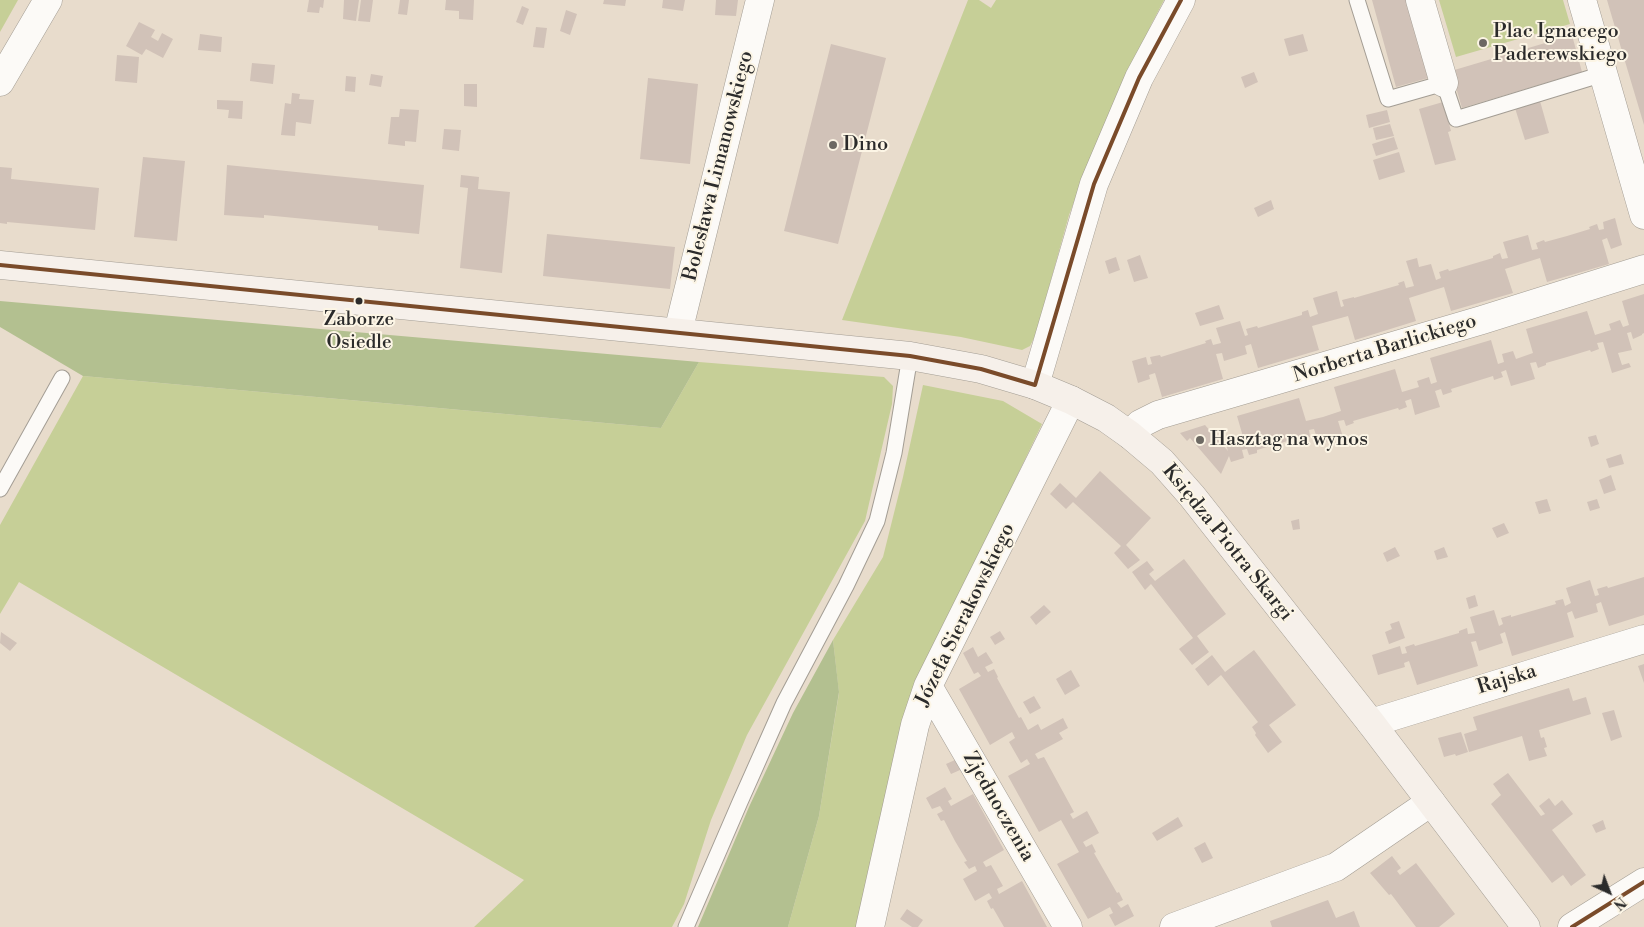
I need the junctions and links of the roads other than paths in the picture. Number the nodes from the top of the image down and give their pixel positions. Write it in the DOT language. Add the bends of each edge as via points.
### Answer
graph roads {
  1 [pos="48,0"];
  2 [pos="760,0"];
  3 [pos="1181,0"];
  4 [pos="1357,0"];
  5 [pos="1420,0"];
  6 [pos="1582,0"];
  7 [pos="1603,74"];
  8 [pos="0,82"];
  9 [pos="1444,83"];
  10 [pos="1644,214"];
  11 [pos="0,265"];
  12 [pos="1644,269"];
  13 [pos="678,332"];
  14 [pos="910,356"];
  15 [pos="62,378"];
  16 [pos="1034,385"];
  17 [pos="1072,400"];
  18 [pos="1130,435"];
  19 [pos="0,488"];
  20 [pos="1644,639"];
  21 [pos="928,686"];
  22 [pos="1371,723"];
  23 [pos="1431,802"];
  24 [pos="1644,882"];
  25 [pos="686,927"];
  26 [pos="870,927"];
  27 [pos="1068,927"];
  28 [pos="1174,927"];
  29 [pos="1526,927"];
  30 [pos="1572,927"];
  1 -- 8 [label="street"];
  2 -- 13 [label="street, Bolesława Limanowskiego"];
  3 -- 16 [label="street" via="1139,78 1094,184"];
  4 -- 9 [label="lane" via="1388,99"];
  5 -- 9 [label="street"];
  6 -- 7 [label="street"];
  7 -- 9 [label="lane" via="1456,119"];
  7 -- 10 [label="street"];
  11 -- 13 [label="street, Księdza Piotra Skargi"];
  12 -- 18 [label="street, Norberta Barlickiego" via="1482,320 1158,414 1140,424"];
  13 -- 14 [label="street, Księdza Piotra Skargi"];
  14 -- 16 [label="street, Księdza Piotra Skargi" via="981,369"];
  14 -- 25 [label="lane" via="894,453 877,520 784,703"];
  15 -- 19 [label="lane"];
  16 -- 17 [label="street, Księdza Piotra Skargi"];
  17 -- 18 [label="street, Księdza Piotra Skargi"];
  17 -- 21 [label="street, Józefa Sierakowskiego"];
  18 -- 22 [label="street, Księdza Piotra Skargi" via="1162,462 1192,496"];
  20 -- 22 [label="street, Rajska"];
  21 -- 26 [label="street, Józefa Sierakowskiego" via="915,725"];
  21 -- 27 [label="street, Zjednoczenia"];
  22 -- 23 [label="street, Księdza Piotra Skargi"];
  23 -- 28 [label="street" via="1336,867"];
  23 -- 29 [label="street, Księdza Piotra Skargi"];
  24 -- 30 [label="street"];
}
